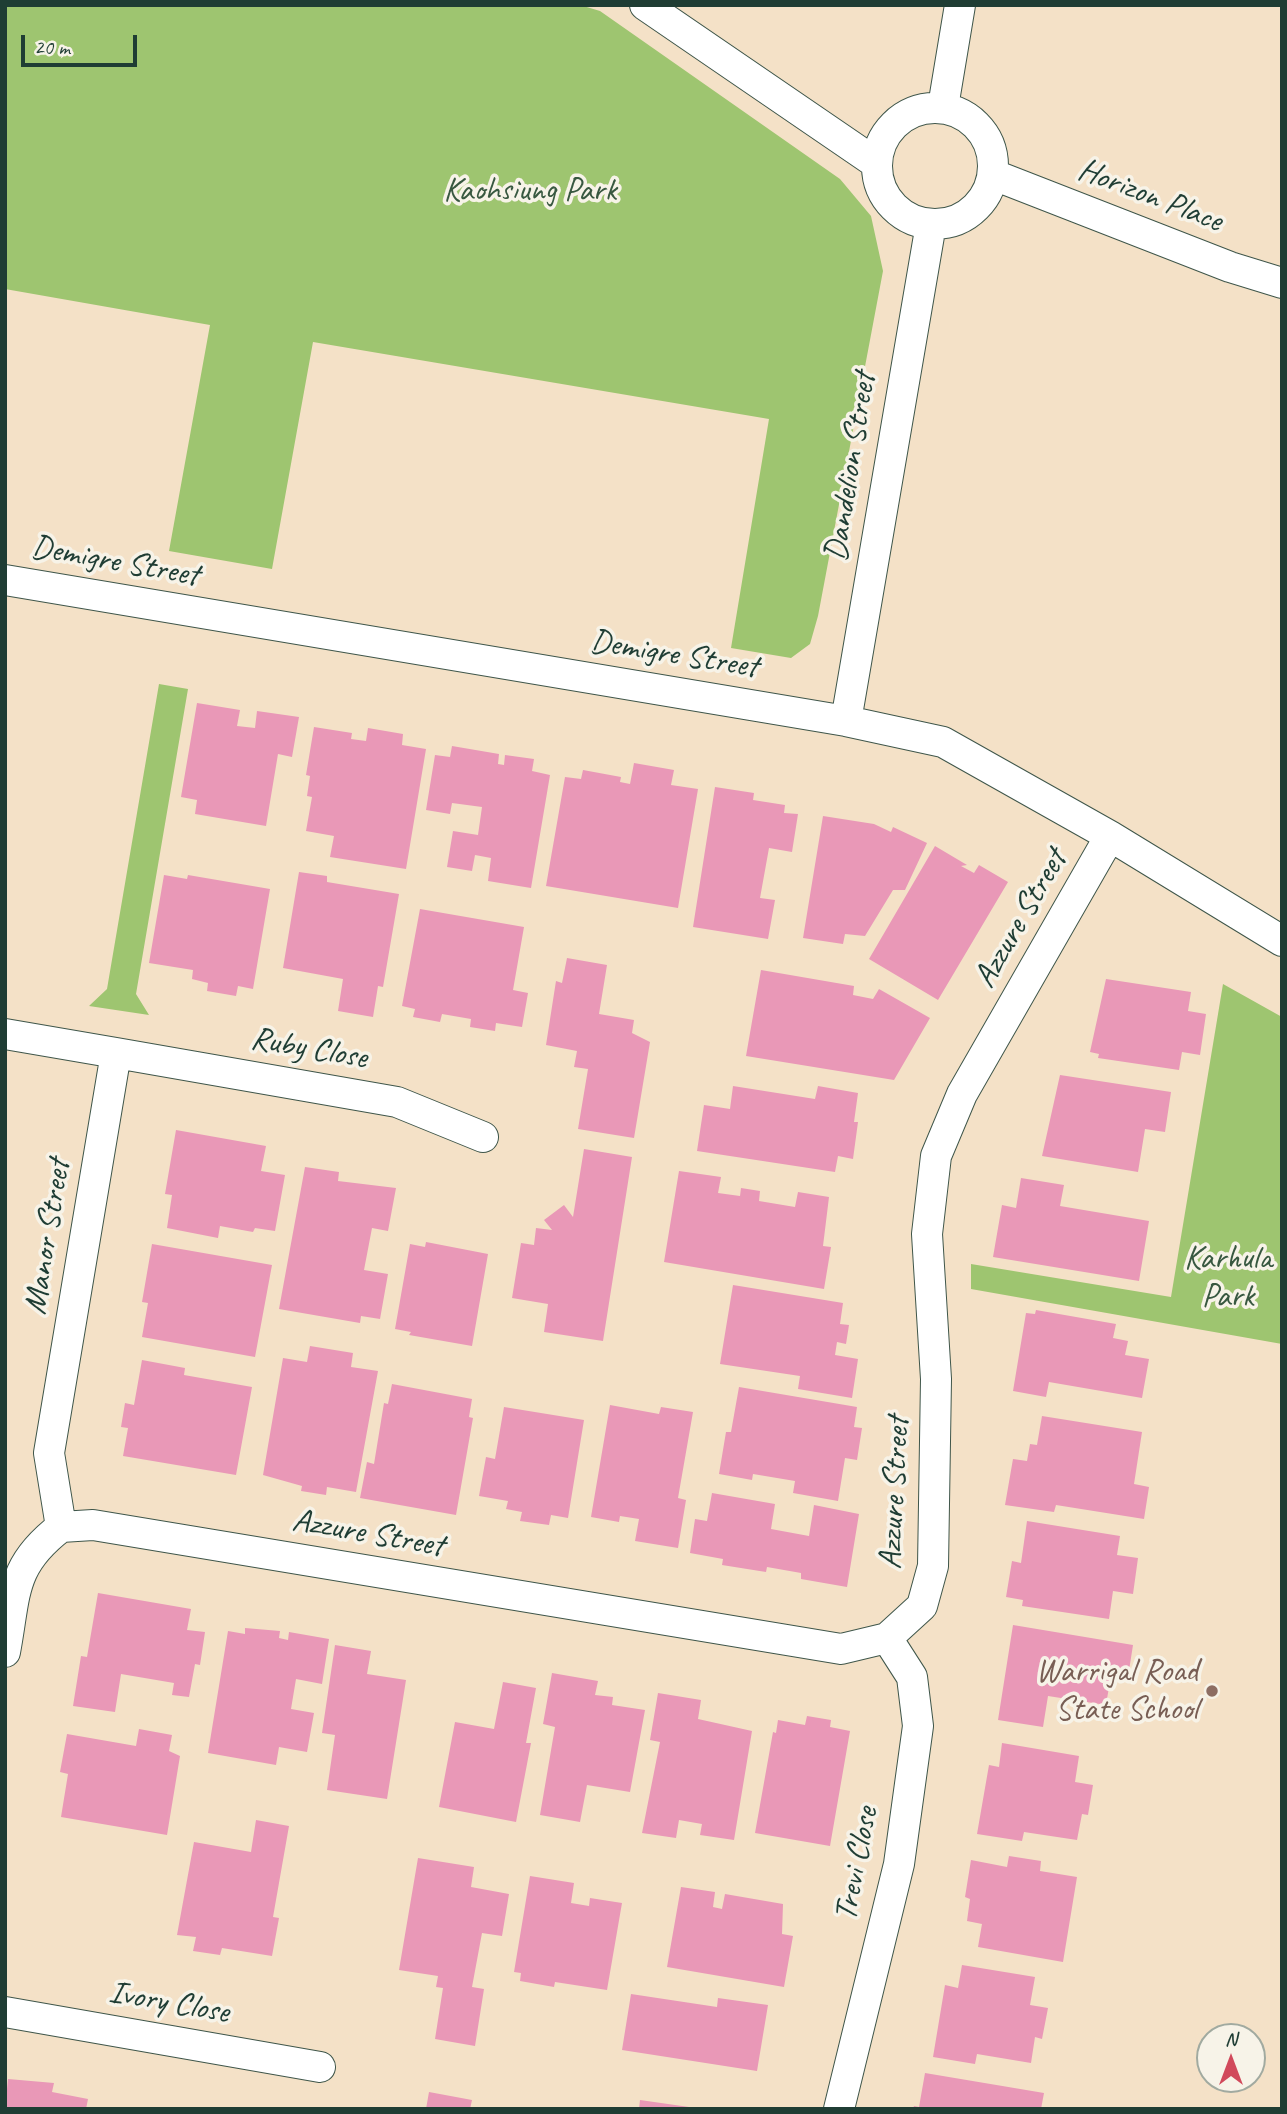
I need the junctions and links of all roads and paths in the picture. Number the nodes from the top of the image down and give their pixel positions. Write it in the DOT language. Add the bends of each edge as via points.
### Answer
graph roads {
  1 [pos="645,5"];
  2 [pos="960,5"];
  3 [pos="943,107"];
  4 [pos="876,163"];
  5 [pos="994,175"];
  6 [pos="931,224"];
  7 [pos="1282,282"];
  8 [pos="5,580"];
  9 [pos="846,721"];
  10 [pos="1110,836"];
  11 [pos="1282,941"];
  12 [pos="5,1034"];
  13 [pos="116,1053"];
  14 [pos="483,1137"];
  15 [pos="61,1527"];
  16 [pos="887,1638"];
  17 [pos="5,1653"];
  18 [pos="5,2012"];
  19 [pos="320,2067"];
  20 [pos="839,2109"];
  1 -- 4 [label="street"];
  2 -- 3 [label="street"];
  3 -- 4 [label="street" via="914,110 897,121 887,131"];
  3 -- 5 [label="street" via="969,116 984,131"];
  4 -- 6 [label="street" via="885,197 897,211"];
  5 -- 6 [label="street" via="983,201 968,215"];
  5 -- 7 [label="street, Horizon Place" via="1230,267"];
  6 -- 9 [label="street, Dandelion Street"];
  8 -- 9 [label="street, Demigre Street"];
  9 -- 10 [label="street, Demigre Street" via="943,742"];
  10 -- 11 [label="street, Demigre Street"];
  10 -- 16 [label="street, Azzure Street" via="962,1094 936,1156 928,1234 936,1379 933,1566 922,1606"];
  12 -- 13 [label="street"];
  13 -- 14 [label="street, Ruby Close" via="397,1102"];
  13 -- 15 [label="street, Manor Street" via="49,1453"];
  15 -- 16 [label="street, Azzure Street" via="93,1525 841,1649"];
  15 -- 17 [label="street" via="38,1544 21,1568"];
  16 -- 20 [label="street, Trevi Close" via="912,1677 918,1726 899,1864"];
  18 -- 19 [label="street, Ivory Close"];
}
